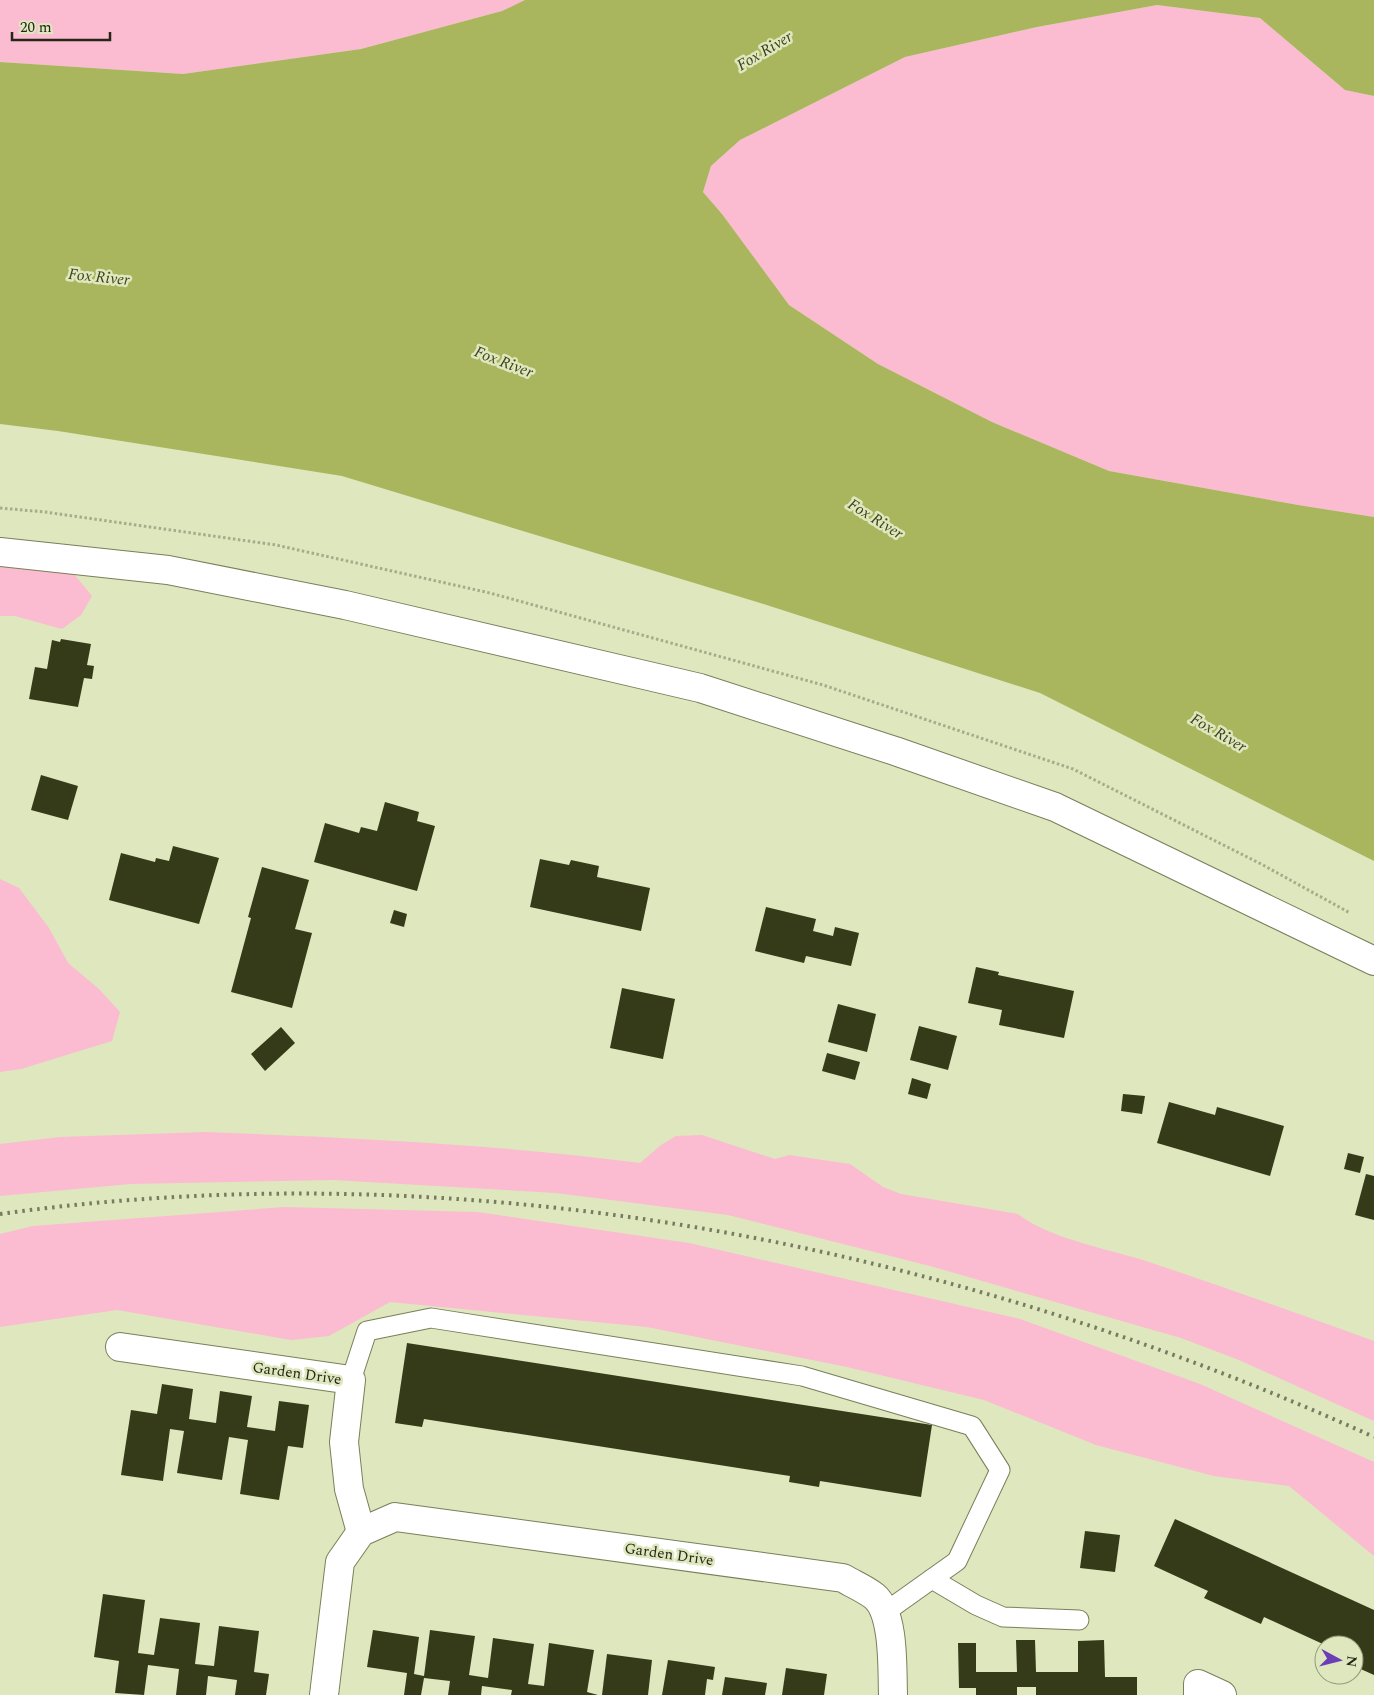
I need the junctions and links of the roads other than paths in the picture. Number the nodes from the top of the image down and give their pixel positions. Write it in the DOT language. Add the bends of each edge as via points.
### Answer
graph roads {
  1 [pos="0,552"];
  2 [pos="1374,961"];
  3 [pos="120,1347"];
  4 [pos="351,1380"];
  5 [pos="361,1532"];
  6 [pos="932,1580"];
  7 [pos="884,1614"];
  8 [pos="1079,1620"];
  9 [pos="324,1695"];
  10 [pos="893,1695"];
  1 -- 2 [label="street" via="168,570 298,596 700,688 1055,807"];
  3 -- 4 [label="street, Garden Drive"];
  4 -- 5 [label="street, Garden Drive" via="344,1442 349,1489"];
  4 -- 6 [label="lane" via="367,1331 431,1318 802,1376 972,1426 1000,1470 957,1561"];
  5 -- 7 [label="street, Garden Drive" via="395,1517 843,1578 875,1597"];
  5 -- 9 [label="street" via="340,1562"];
  6 -- 7 [label="lane"];
  6 -- 8 [label="lane" via="1003,1617"];
  7 -- 10 [label="street, Garden Drive" via="891,1632"];
}
